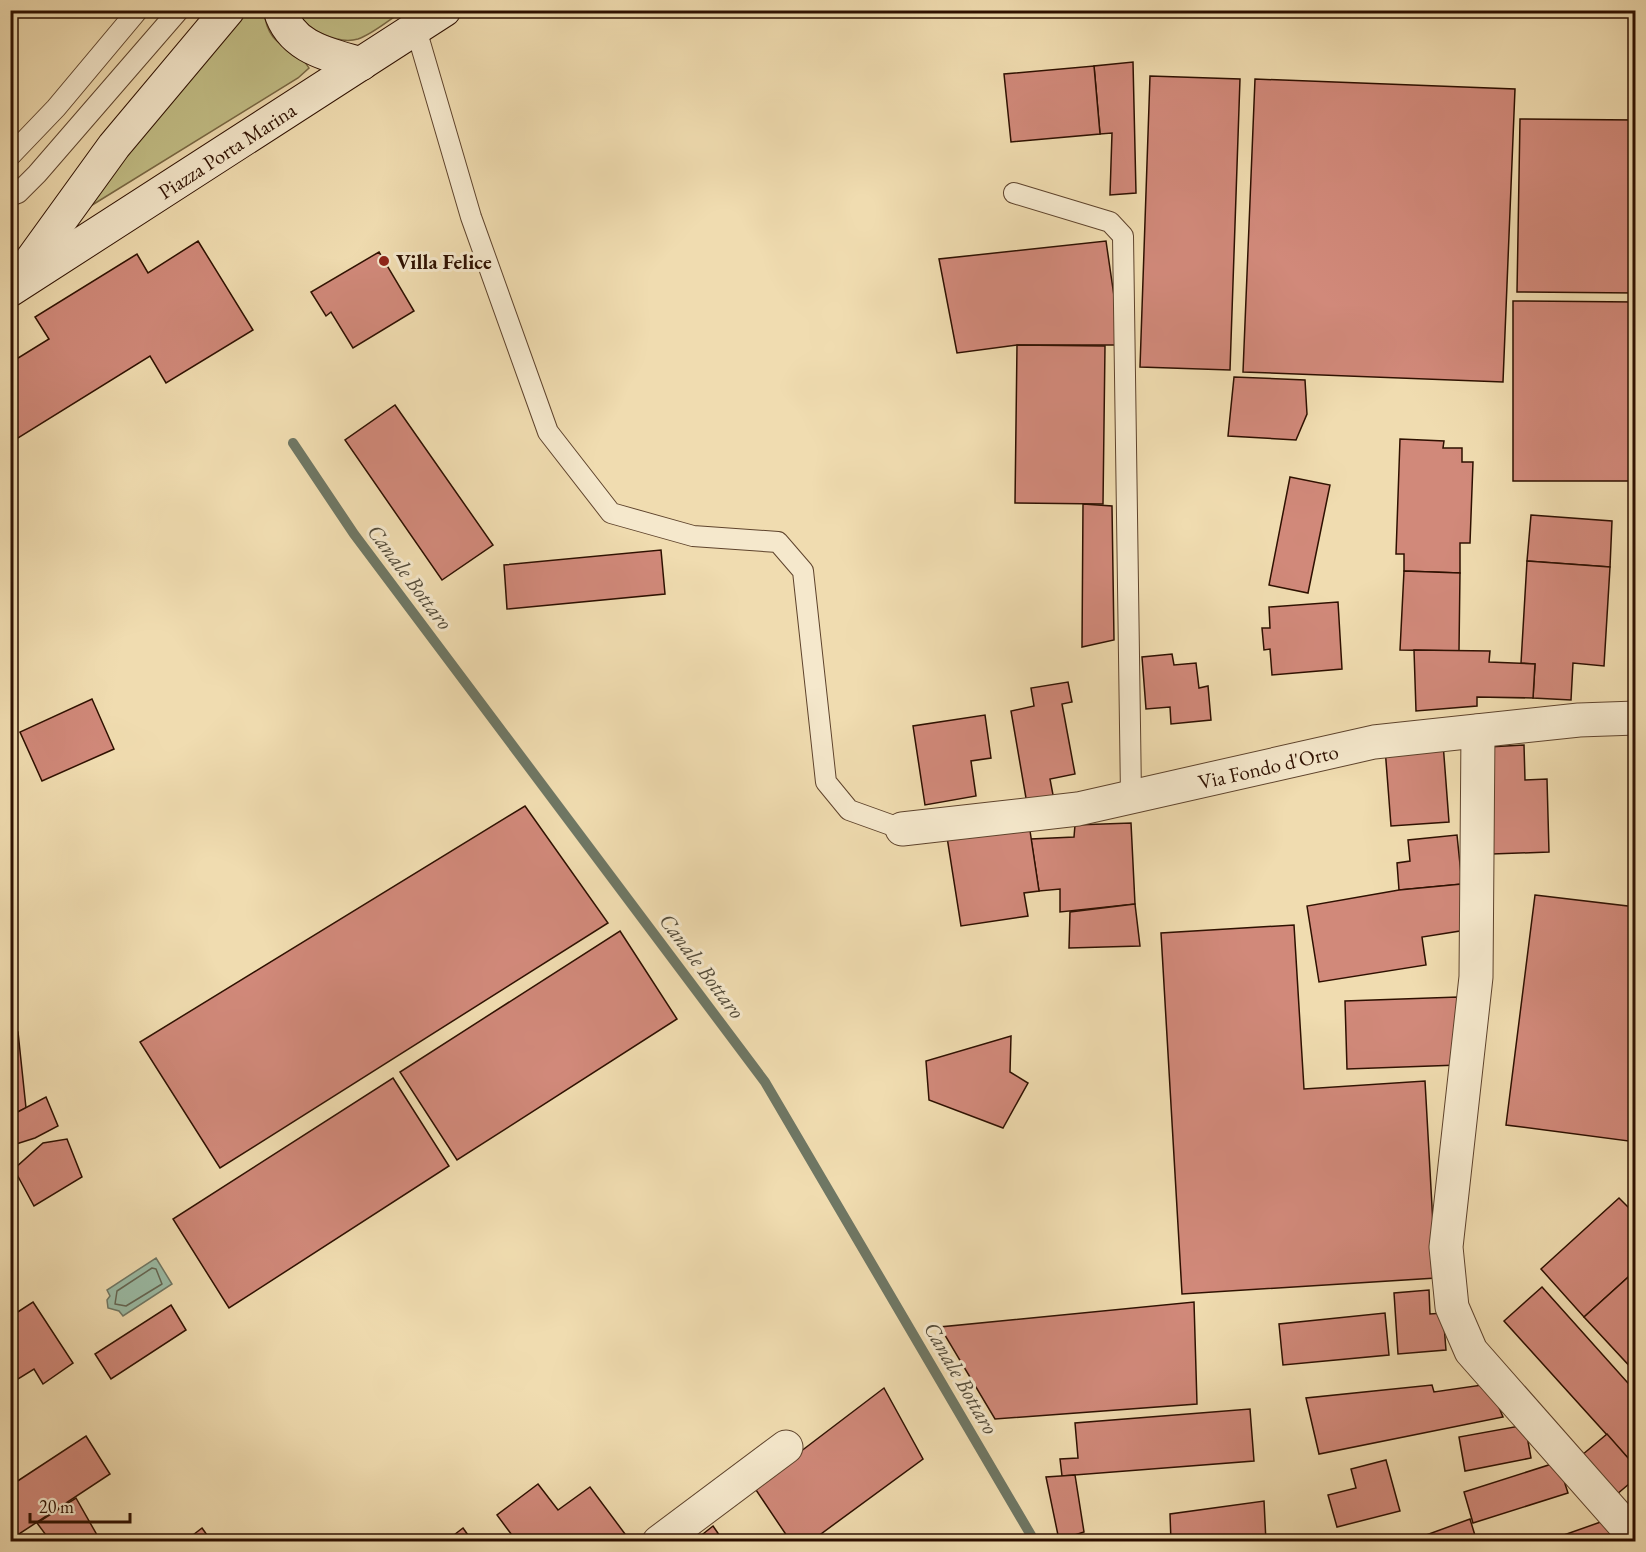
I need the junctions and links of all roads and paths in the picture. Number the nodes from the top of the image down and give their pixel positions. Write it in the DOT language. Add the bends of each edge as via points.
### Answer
graph roads {
  1 [pos="138,10"];
  2 [pos="179,10"];
  3 [pos="228,10"];
  4 [pos="280,10"];
  5 [pos="444,10"];
  6 [pos="416,28"];
  7 [pos="361,64"];
  8 [pos="10,156"];
  9 [pos="1014,193"];
  10 [pos="10,196"];
  11 [pos="10,289"];
  12 [pos="1635,718"];
  13 [pos="1478,730"];
  14 [pos="1131,796"];
  15 [pos="902,829"];
  16 [pos="786,1448"];
  17 [pos="1635,1538"];
  18 [pos="659,1542"];
  1 -- 8 [label="lane"];
  2 -- 10 [label="lane" via="37,174"];
  3 -- 11 [label="street, Piazza Porta Marina" via="114,146"];
  4 -- 7 [label="street" via="284,24 299,42"];
  5 -- 6 [label="street, Piazza Porta Marina"];
  6 -- 7 [label="street, Piazza Porta Marina"];
  6 -- 15 [label="lane" via="471,217 548,432 611,513 693,536 778,542 803,571 826,782 849,810"];
  7 -- 11 [label="street, Piazza Porta Marina"];
  9 -- 14 [label="lane" via="1110,222 1123,236"];
  12 -- 13 [label="street, Via Fondo d'Orto"];
  13 -- 14 [label="street, Via Fondo d'Orto" via="1374,742"];
  13 -- 17 [label="street" via="1476,976 1446,1248 1452,1307 1471,1351"];
  14 -- 15 [label="street, Via Fondo d'Orto" via="1078,809"];
  16 -- 18 [label="street"];
}
